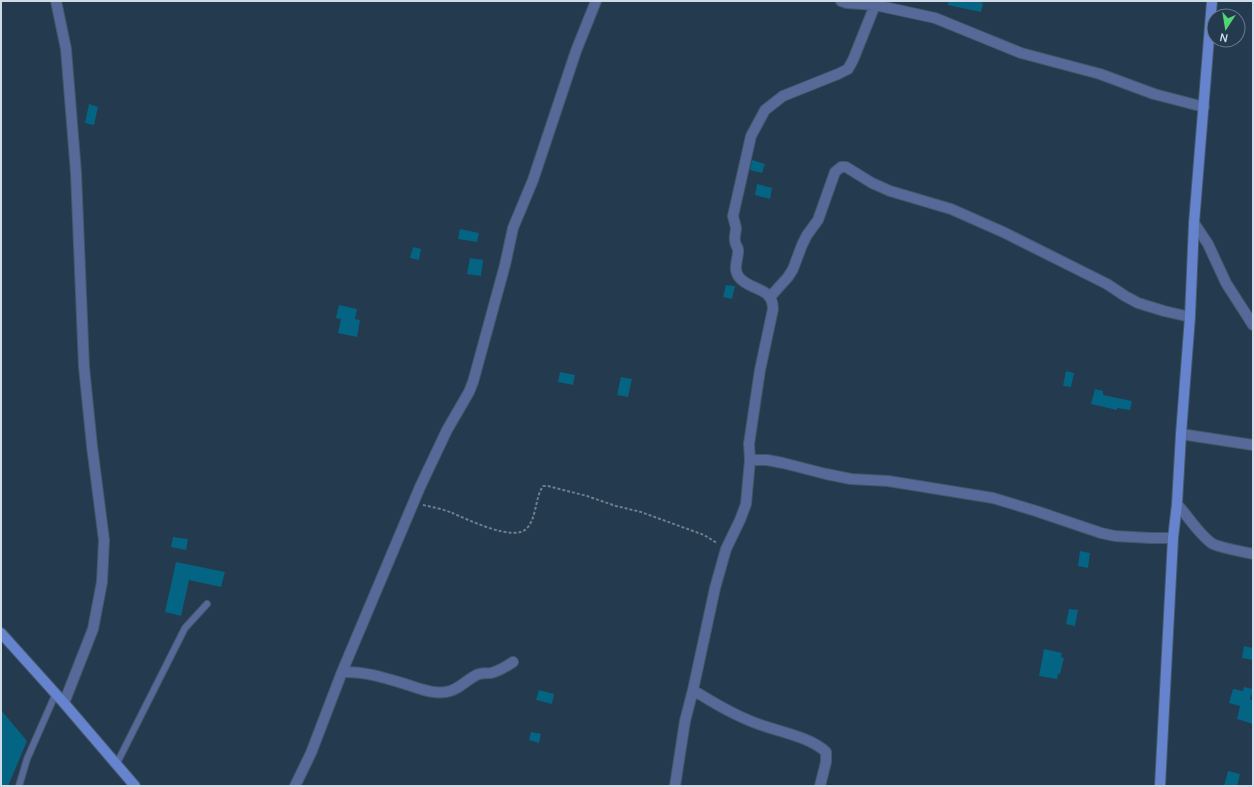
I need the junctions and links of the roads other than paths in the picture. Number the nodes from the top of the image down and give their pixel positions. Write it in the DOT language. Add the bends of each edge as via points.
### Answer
graph roads {
  1 [pos="56,1"];
  2 [pos="596,1"];
  3 [pos="842,1"];
  4 [pos="1212,1"];
  5 [pos="875,5"];
  6 [pos="1204,107"];
  7 [pos="1194,223"];
  8 [pos="770,296"];
  9 [pos="1190,317"];
  10 [pos="1253,325"];
  11 [pos="1181,434"];
  12 [pos="1253,445"];
  13 [pos="750,460"];
  14 [pos="1177,504"];
  15 [pos="1173,538"];
  16 [pos="1253,554"];
  17 [pos="207,604"];
  18 [pos="1,633"];
  19 [pos="513,662"];
  20 [pos="342,672"];
  21 [pos="693,690"];
  22 [pos="56,693"];
  23 [pos="64,702"];
  24 [pos="116,765"];
  25 [pos="19,786"];
  26 [pos="135,786"];
  27 [pos="295,786"];
  28 [pos="675,786"];
  29 [pos="820,786"];
  30 [pos="1160,786"];
  1 -- 23 [label="street" via="66,57 76,173 84,367 104,540 102,582 93,629"];
  2 -- 20 [label="street" via="533,180 513,228 472,382 393,548"];
  3 -- 5 [label="street"];
  4 -- 6 [label="main road"];
  5 -- 6 [label="street" via="935,18 1021,53 1100,74 1154,94"];
  5 -- 8 [label="street" via="848,69 783,96 765,110 751,136 733,216 736,227 734,240 738,248 736,270 741,280"];
  6 -- 7 [label="main road"];
  7 -- 9 [label="main road"];
  7 -- 10 [label="street" via="1208,244 1226,283"];
  8 -- 9 [label="street" via="793,269 802,245 818,220 835,172 841,167 852,170 890,191 951,209 1003,232 1107,284 1138,303"];
  8 -- 13 [label="street" via="773,309 760,370 749,444"];
  9 -- 11 [label="main road"];
  11 -- 12 [label="street"];
  11 -- 14 [label="main road"];
  13 -- 15 [label="street" via="783,463 851,479 888,481 993,498 1115,536"];
  13 -- 21 [label="street" via="746,504 726,549"];
  14 -- 15 [label="main road"];
  14 -- 16 [label="street" via="1201,534 1212,543"];
  15 -- 30 [label="main road"];
  17 -- 24 [label="lane" via="185,628"];
  18 -- 22 [label="main road"];
  19 -- 20 [label="street" via="443,692 368,674"];
  20 -- 27 [label="street" via="311,753"];
  21 -- 28 [label="street"];
  21 -- 29 [label="street" via="754,723 820,746 826,752 826,762"];
  22 -- 23 [label="main road"];
  22 -- 25 [label="lane" via="27,759"];
  23 -- 24 [label="main road"];
  24 -- 26 [label="main road"];
}
